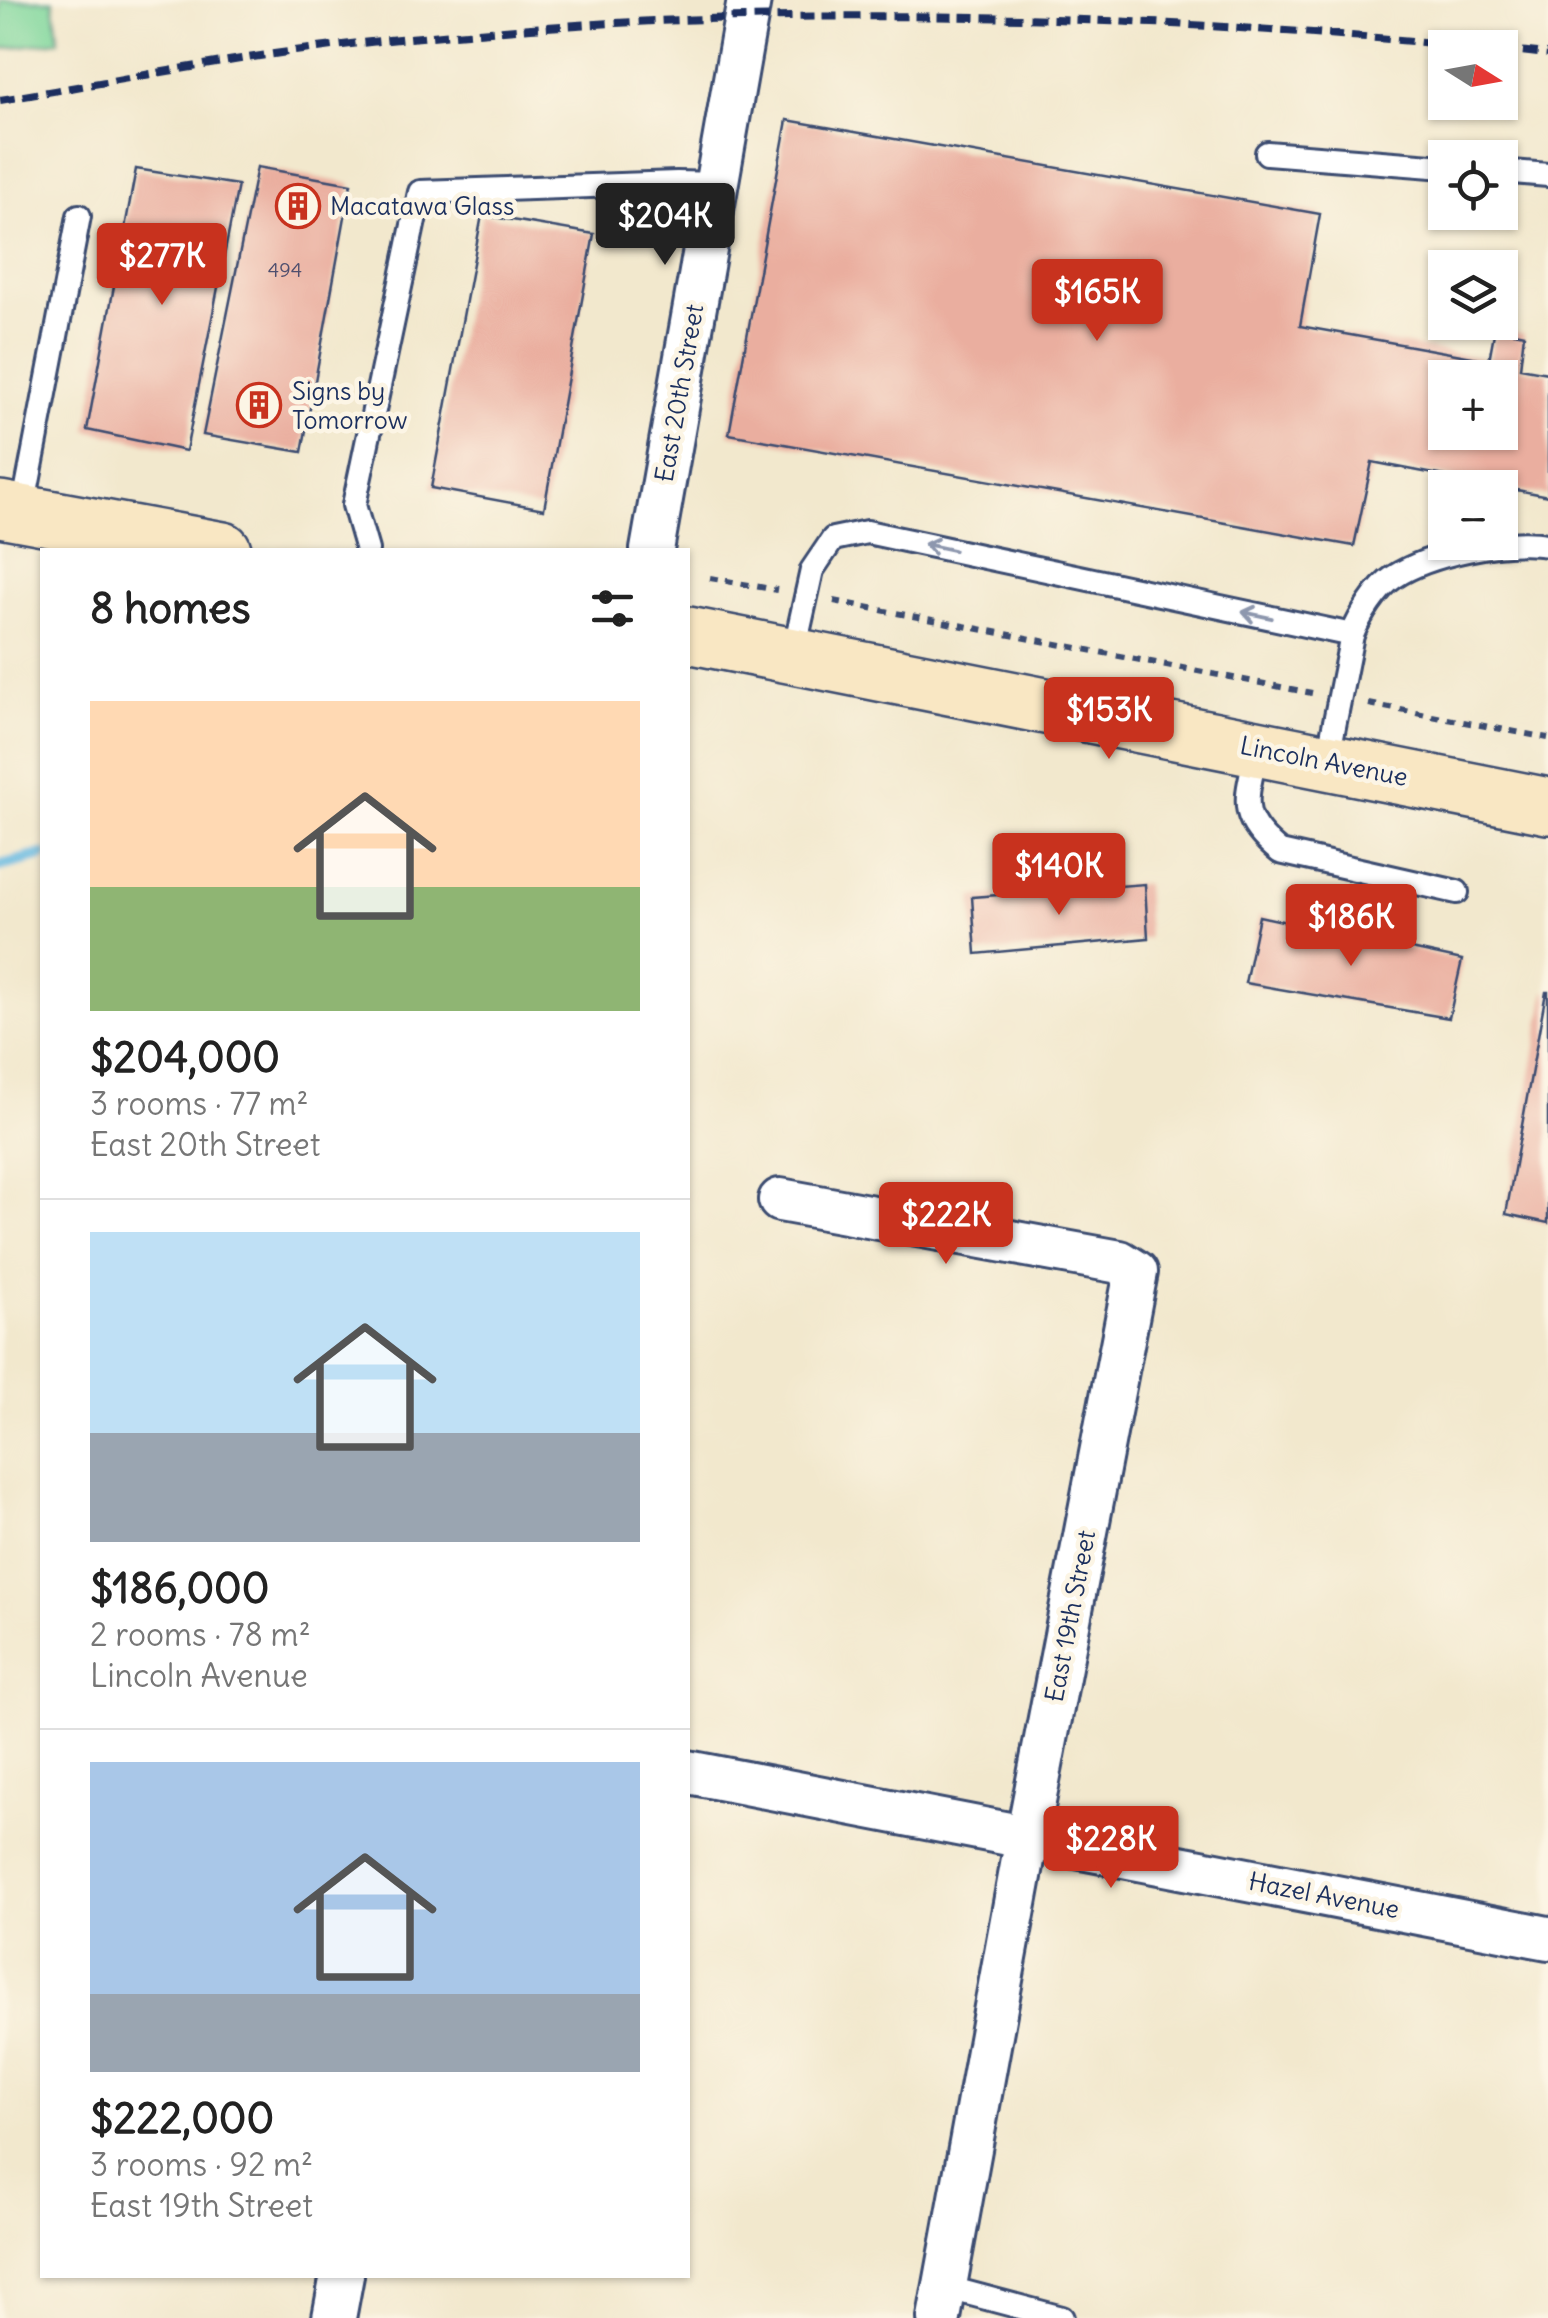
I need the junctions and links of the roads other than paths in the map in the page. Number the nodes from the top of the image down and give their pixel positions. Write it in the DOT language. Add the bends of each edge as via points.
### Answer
graph roads {
  1 [pos="749,0"];
  2 [pos="1267,153"];
  3 [pos="1428,165"];
  4 [pos="1518,172"];
  5 [pos="1548,174"];
  6 [pos="717,184"];
  7 [pos="79,216"];
  8 [pos="11,512"];
  9 [pos="1548,545"];
  10 [pos="212,548"];
  11 [pos="366,548"];
  12 [pos="652,548"];
  13 [pos="690,635"];
  14 [pos="1352,635"];
  15 [pos="793,656"];
  16 [pos="1257,748"];
  17 [pos="1328,762"];
  18 [pos="1548,806"];
  19 [pos="1457,892"];
  20 [pos="780,1200"];
  21 [pos="690,1772"];
  22 [pos="1027,1838"];
  23 [pos="1548,1938"];
  24 [pos="341,2278"];
  25 [pos="942,2303"];
  26 [pos="334,2318"];
  27 [pos="1062,2318"];
  1 -- 6 [label="street, East 20th Street"];
  2 -- 3 [label="lane"];
  4 -- 5 [label="lane"];
  6 -- 11 [label="lane" via="420,192 354,505"];
  6 -- 12 [label="street, East 20th Street"];
  7 -- 8 [label="lane"];
  8 -- 10 [label="street"];
  9 -- 14 [label="lane" via="1460,550 1392,578"];
  13 -- 15 [label="street, Lincoln Avenue"];
  14 -- 15 [label="lane, one-way" via="867,532 833,539 812,570"];
  14 -- 17 [label="lane"];
  15 -- 16 [label="street, Lincoln Avenue"];
  16 -- 17 [label="street, Lincoln Avenue"];
  16 -- 19 [label="lane" via="1245,806 1258,835 1280,852"];
  17 -- 18 [label="street, Lincoln Avenue"];
  20 -- 22 [label="street, East 19th Street" via="1120,1262 1136,1272"];
  21 -- 22 [label="street, Hazel Avenue"];
  22 -- 23 [label="street, Hazel Avenue"];
  22 -- 25 [label="street, East 19th Street"];
  24 -- 26 [label="street"];
  25 -- 27 [label="lane"];
}
